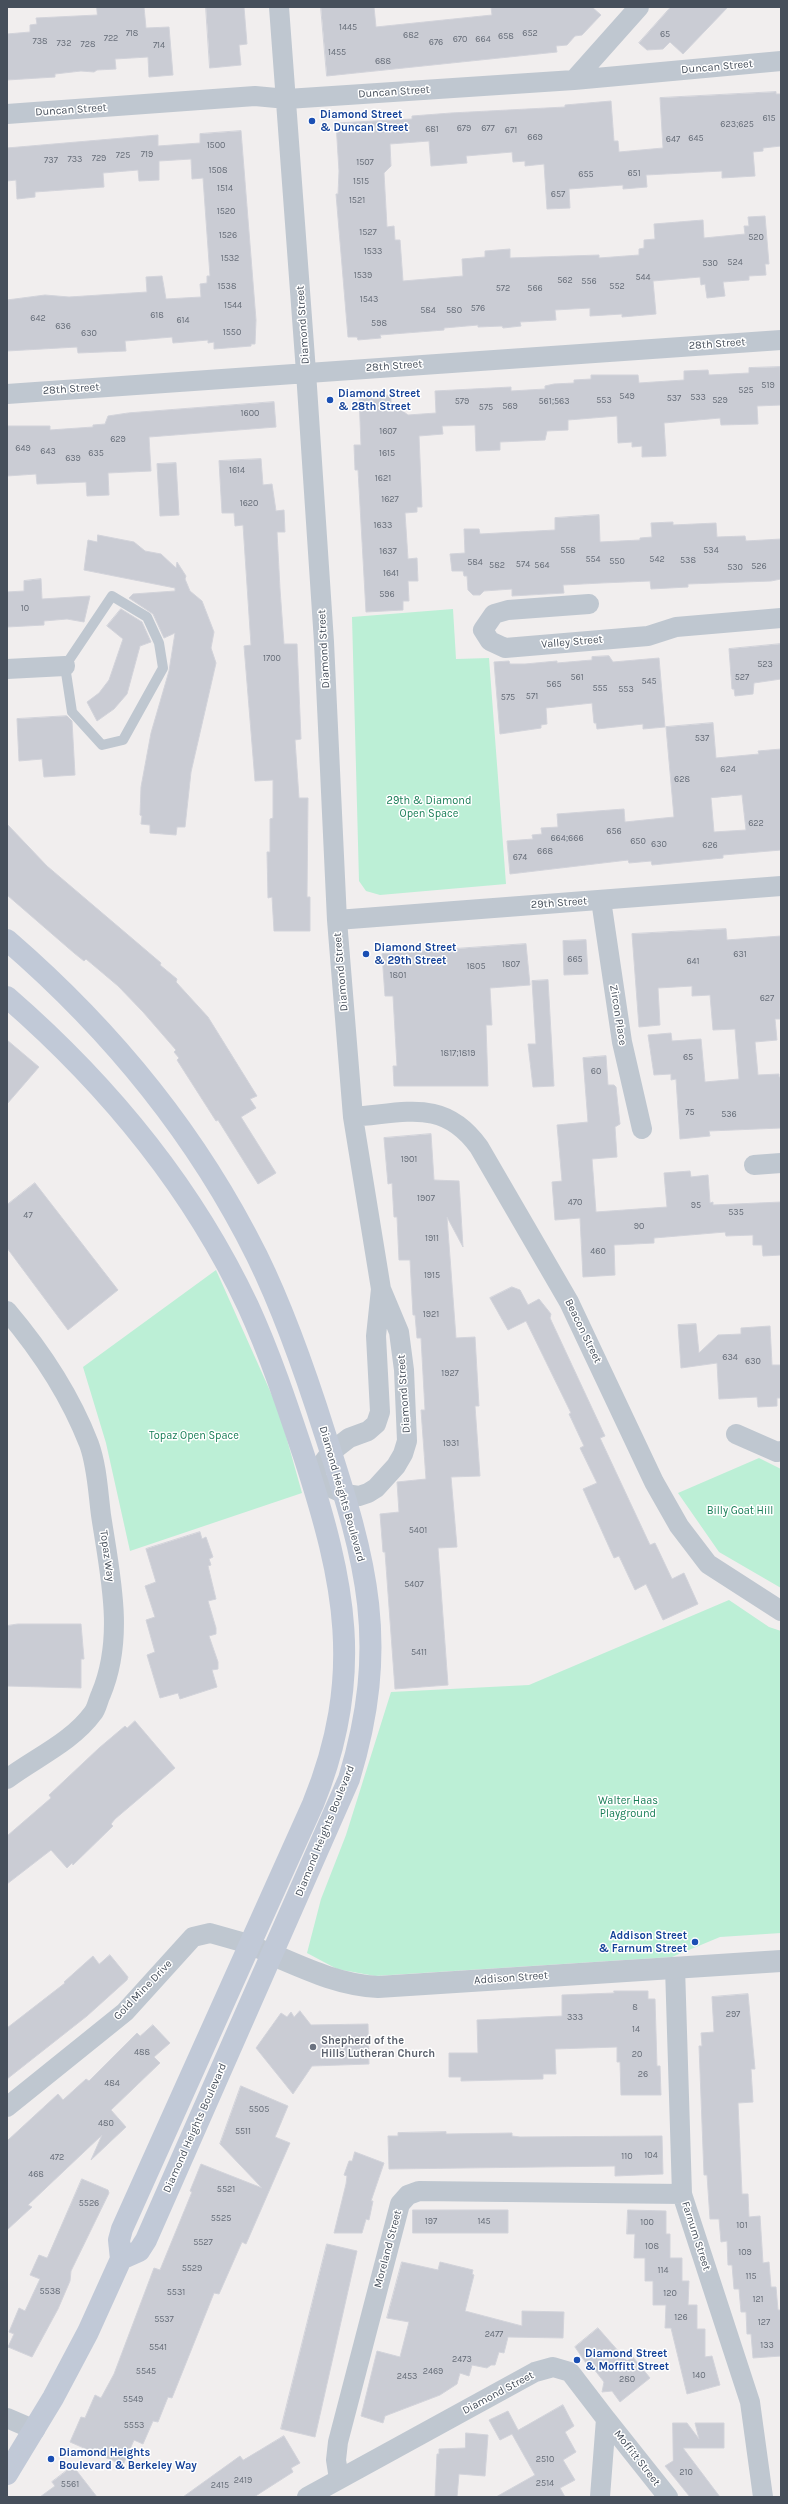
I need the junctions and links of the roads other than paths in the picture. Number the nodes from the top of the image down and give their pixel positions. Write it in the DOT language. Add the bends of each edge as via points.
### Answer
graph roads {
  1 [pos="279,7"];
  2 [pos="639,7"];
  3 [pos="781,61"];
  4 [pos="574,80"];
  5 [pos="287,99"];
  6 [pos="7,114"];
  7 [pos="781,340"];
  8 [pos="306,372"];
  9 [pos="7,394"];
  10 [pos="589,604"];
  11 [pos="781,618"];
  12 [pos="65,666"];
  13 [pos="7,669"];
  14 [pos="781,886"];
  15 [pos="601,900"];
  16 [pos="337,920"];
  17 [pos="7,940"];
  18 [pos="7,996"];
  19 [pos="353,1117"];
  20 [pos="642,1129"];
  21 [pos="781,1163"];
  22 [pos="754,1165"];
  23 [pos="380,1289"];
  24 [pos="7,1311"];
  25 [pos="736,1434"];
  26 [pos="779,1451"];
  27 [pos="331,1452"];
  28 [pos="311,1479"];
  29 [pos="345,1494"];
  30 [pos="781,1611"];
  31 [pos="7,1779"];
  32 [pos="249,1944"];
  33 [pos="273,1955"];
  34 [pos="781,1961"];
  35 [pos="676,1967"];
  36 [pos="7,2107"];
  37 [pos="682,2194"];
  38 [pos="121,2259"];
  39 [pos="7,2418"];
  40 [pos="606,2419"];
  41 [pos="35,2430"];
  42 [pos="7,2474"];
  43 [pos="339,2479"];
  44 [pos="307,2497"];
  45 [pos="600,2497"];
  46 [pos="668,2497"];
  47 [pos="762,2497"];
  1 -- 5 [label="street, Diamond Street"];
  2 -- 4 [label="street"];
  3 -- 4 [label="street, Duncan Street"];
  4 -- 5 [label="street, Duncan Street"];
  5 -- 6 [label="street, Duncan Street" via="255,96"];
  5 -- 8 [label="street, Diamond Street"];
  7 -- 8 [label="street, 28th Street"];
  8 -- 9 [label="street, 28th Street"];
  8 -- 16 [label="street, Diamond Street" via="324,642"];
  10 -- 11 [label="street, Valley Street" via="508,610 494,614 483,630 490,641 504,648 648,636 676,628"];
  12 -- 12 [label="lane" via="72,712 102,745 123,740 163,668 159,643 147,617 112,596"];
  12 -- 13 [label="street"];
  14 -- 15 [label="street, 29th Street"];
  15 -- 16 [label="street, 29th Street"];
  15 -- 20 [label="street, Zircon Place" via="622,1042"];
  16 -- 19 [label="street, Diamond Street"];
  17 -- 27 [label="main road, Diamond Heights Boulevard" via="108,1036 166,1108 215,1180 274,1293"];
  18 -- 28 [label="main road, Diamond Heights Boulevard" via="50,1035 110,1097 163,1162 195,1211 248,1305 278,1379"];
  19 -- 23 [label="street, Diamond Street"];
  19 -- 30 [label="street, Beacon Street" via="435,1113 454,1120 468,1131 480,1147 569,1302 654,1482 679,1526 708,1564"];
  21 -- 22 [label="street"];
  23 -- 27 [label="street, Diamond Street" via="376,1336 380,1412 376,1424 368,1431 349,1438"];
  23 -- 29 [label="street, Diamond Street" via="398,1332 404,1370 408,1441 396,1466 376,1488 359,1496"];
  24 -- 31 [label="street, Topaz Way" via="59,1380 89,1445 111,1582 114,1628 110,1674 94,1712 79,1729"];
  25 -- 26 [label="street"];
  27 -- 28 [label="street, Diamond Street"];
  27 -- 29 [label="main road, Diamond Heights Boulevard"];
  28 -- 29 [label="street, Diamond Street"];
  28 -- 32 [label="main road, Diamond Heights Boulevard" via="330,1540 342,1599 345,1655 341,1711 326,1771"];
  29 -- 33 [label="main road, Diamond Heights Boulevard" via="362,1559 371,1617 370,1684 366,1712 349,1779"];
  32 -- 33 [label="street, Addison Street"];
  32 -- 36 [label="street, Gold Mine Drive" via="210,1933 193,1937 125,2012"];
  32 -- 38 [label="main road, Diamond Heights Boulevard" via="122,2229 119,2240"];
  33 -- 35 [label="street, Addison Street" via="326,1978 356,1986"];
  33 -- 38 [label="main road, Diamond Heights Boulevard" via="146,2240 139,2251"];
  34 -- 35 [label="street, Addison Street"];
  35 -- 37 [label="street, Farnum Street"];
  37 -- 43 [label="street, Moreland Street" via="419,2191 408,2194 400,2204 338,2442 336,2460"];
  37 -- 47 [label="street, Farnum Street" via="750,2402"];
  38 -- 41 [label="main road, Diamond Heights Boulevard" via="88,2332"];
  39 -- 41 [label="street"];
  40 -- 43 [label="street, Diamond Street" via="570,2372 562,2368 544,2368"];
  40 -- 45 [label="street"];
  40 -- 46 [label="street, Moffitt Street"];
  41 -- 42 [label="main road, Diamond Heights Boulevard"];
  43 -- 44 [label="street, Diamond Street"];
}
